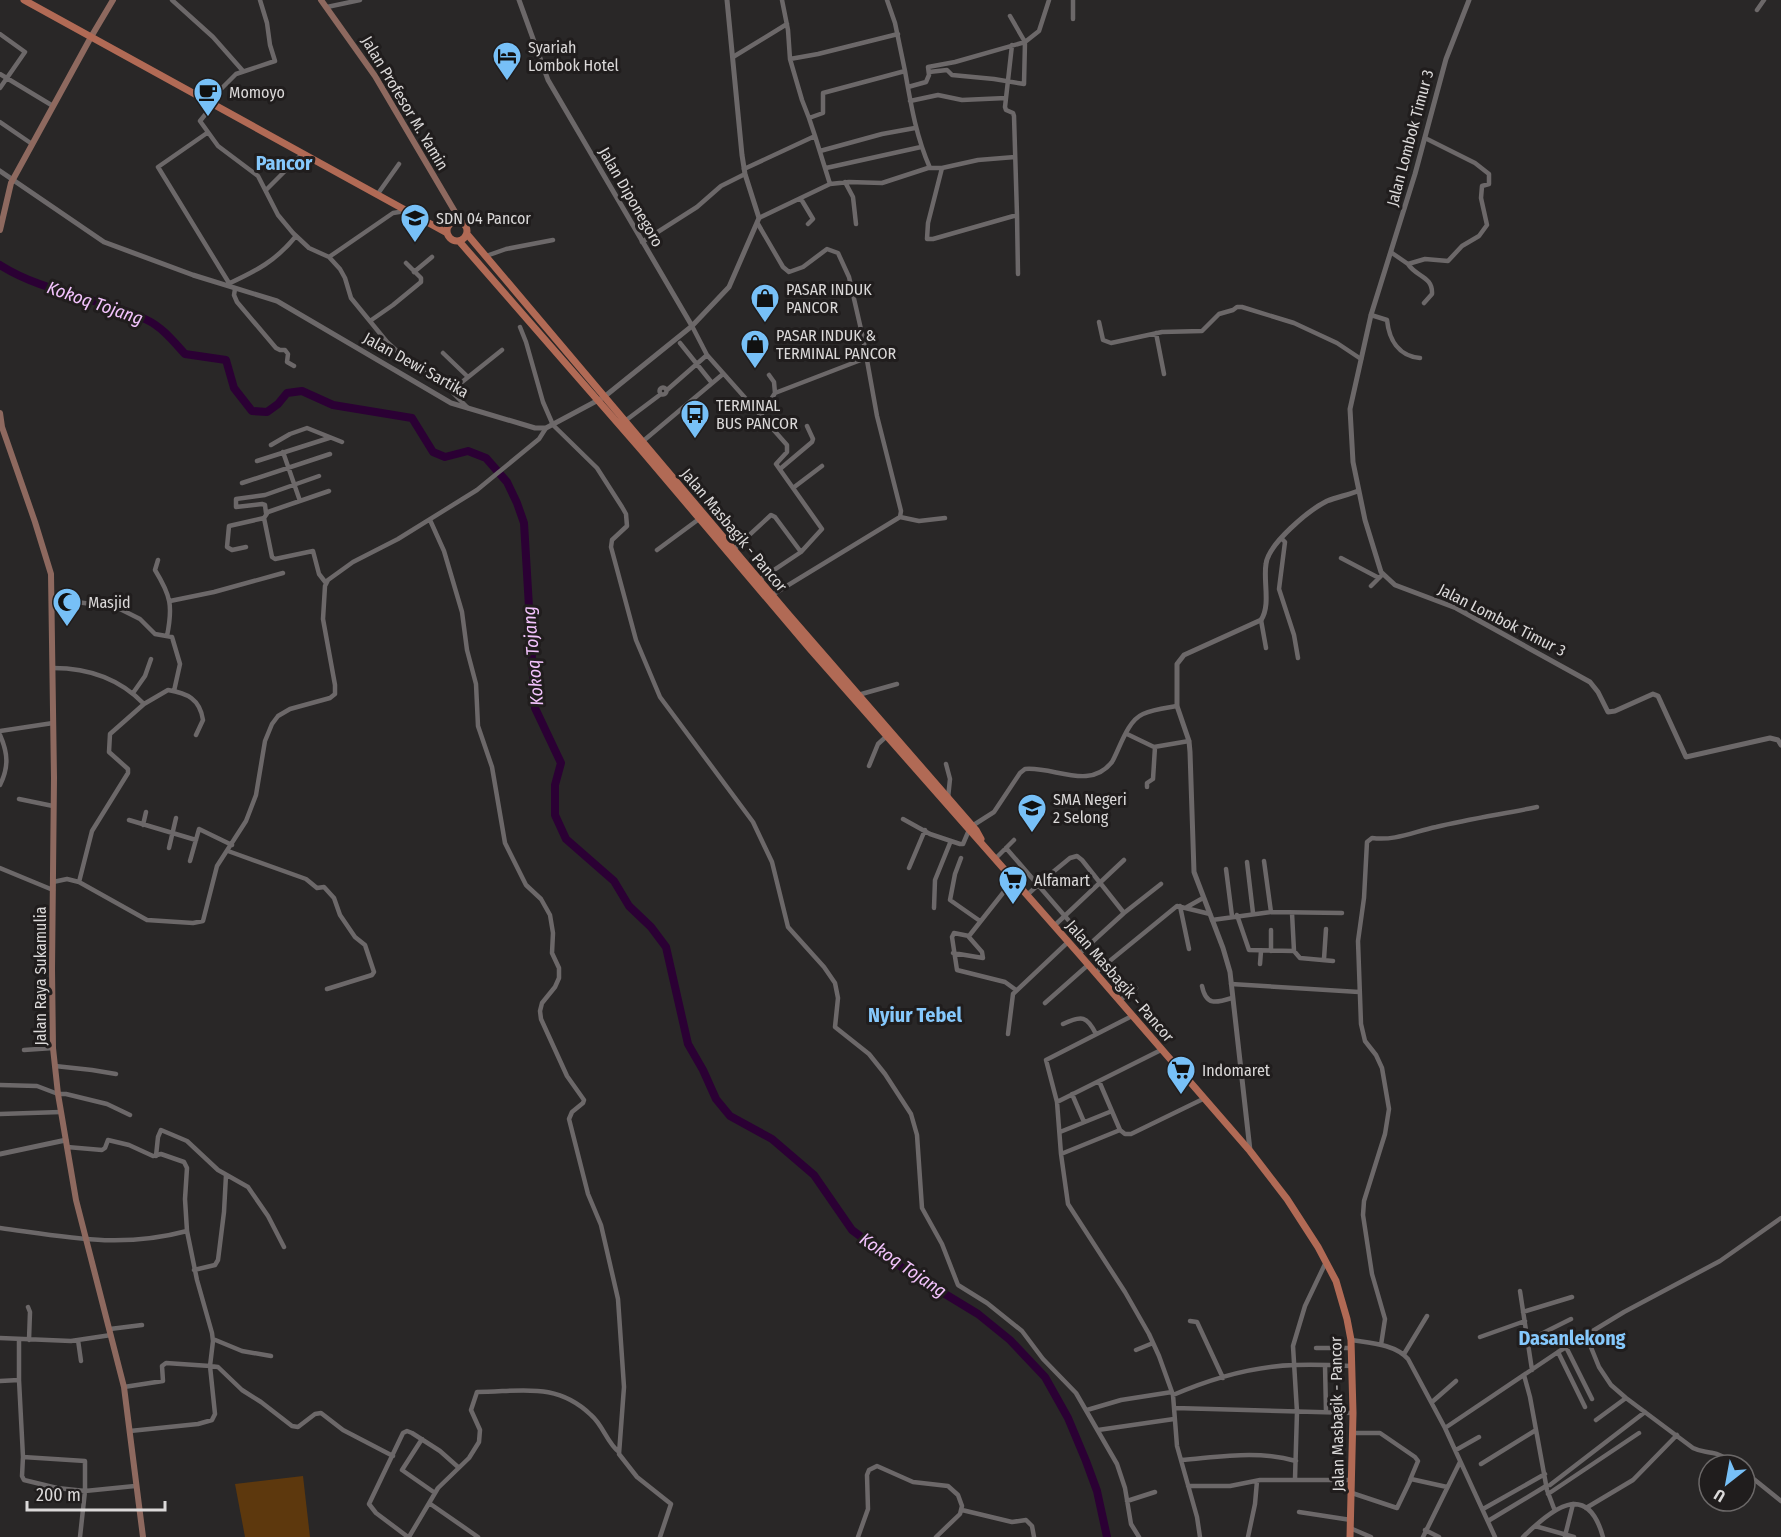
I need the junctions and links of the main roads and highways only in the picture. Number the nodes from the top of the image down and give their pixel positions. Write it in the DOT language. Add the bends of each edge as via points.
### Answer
graph roads {
  1 [pos="24,0"];
  2 [pos="111,0"];
  3 [pos="321,0"];
  4 [pos="91,37"];
  5 [pos="461,222"];
  6 [pos="0,230"];
  7 [pos="447,233"];
  8 [pos="467,234"];
  9 [pos="459,241"];
  10 [pos="601,399"];
  11 [pos="0,413"];
  12 [pos="770,597"];
  13 [pos="836,673"];
  14 [pos="889,734"];
  15 [pos="970,828"];
  16 [pos="143,1537"];
  17 [pos="1350,1537"];
  1 -- 4 [label="main road"];
  2 -- 4 [label="main road" via="96,21"];
  3 -- 5 [label="main road, Jalan Profesor M. Yamin" via="375,76"];
  4 -- 6 [label="main road" via="13,180"];
  4 -- 7 [label="main road"];
  5 -- 7 [label="main road" via="450,223"];
  5 -- 8 [label="main road"];
  7 -- 9 [label="main road" via="451,240"];
  8 -- 9 [label="main road"];
  8 -- 10 [label="main road, Jalan Masbagik - Pancor"];
  9 -- 10 [label="main road, Jalan Masbagik - Pancor"];
  10 -- 12 [label="main road, Jalan Masbagik - Pancor" via="699,519"];
  10 -- 12 [label="main road, Jalan Masbagik - Pancor" via="642,442"];
  11 -- 16 [label="main road, Jalan Raya Sukamulia" via="51,574 53,1048 76,1200 123,1387"];
  12 -- 13 [label="main road, Jalan Masbagik - Pancor"];
  13 -- 14 [label="main road, Jalan Masbagik - Pancor"];
  13 -- 14 [label="main road, Jalan Masbagik - Pancor"];
  14 -- 15 [label="main road, Jalan Masbagik - Pancor"];
  14 -- 15 [label="main road, Jalan Masbagik - Pancor"];
  15 -- 17 [label="main road, Jalan Masbagik - Pancor" via="1250,1151 1287,1199 1326,1262 1341,1294 1351,1344"];
}
